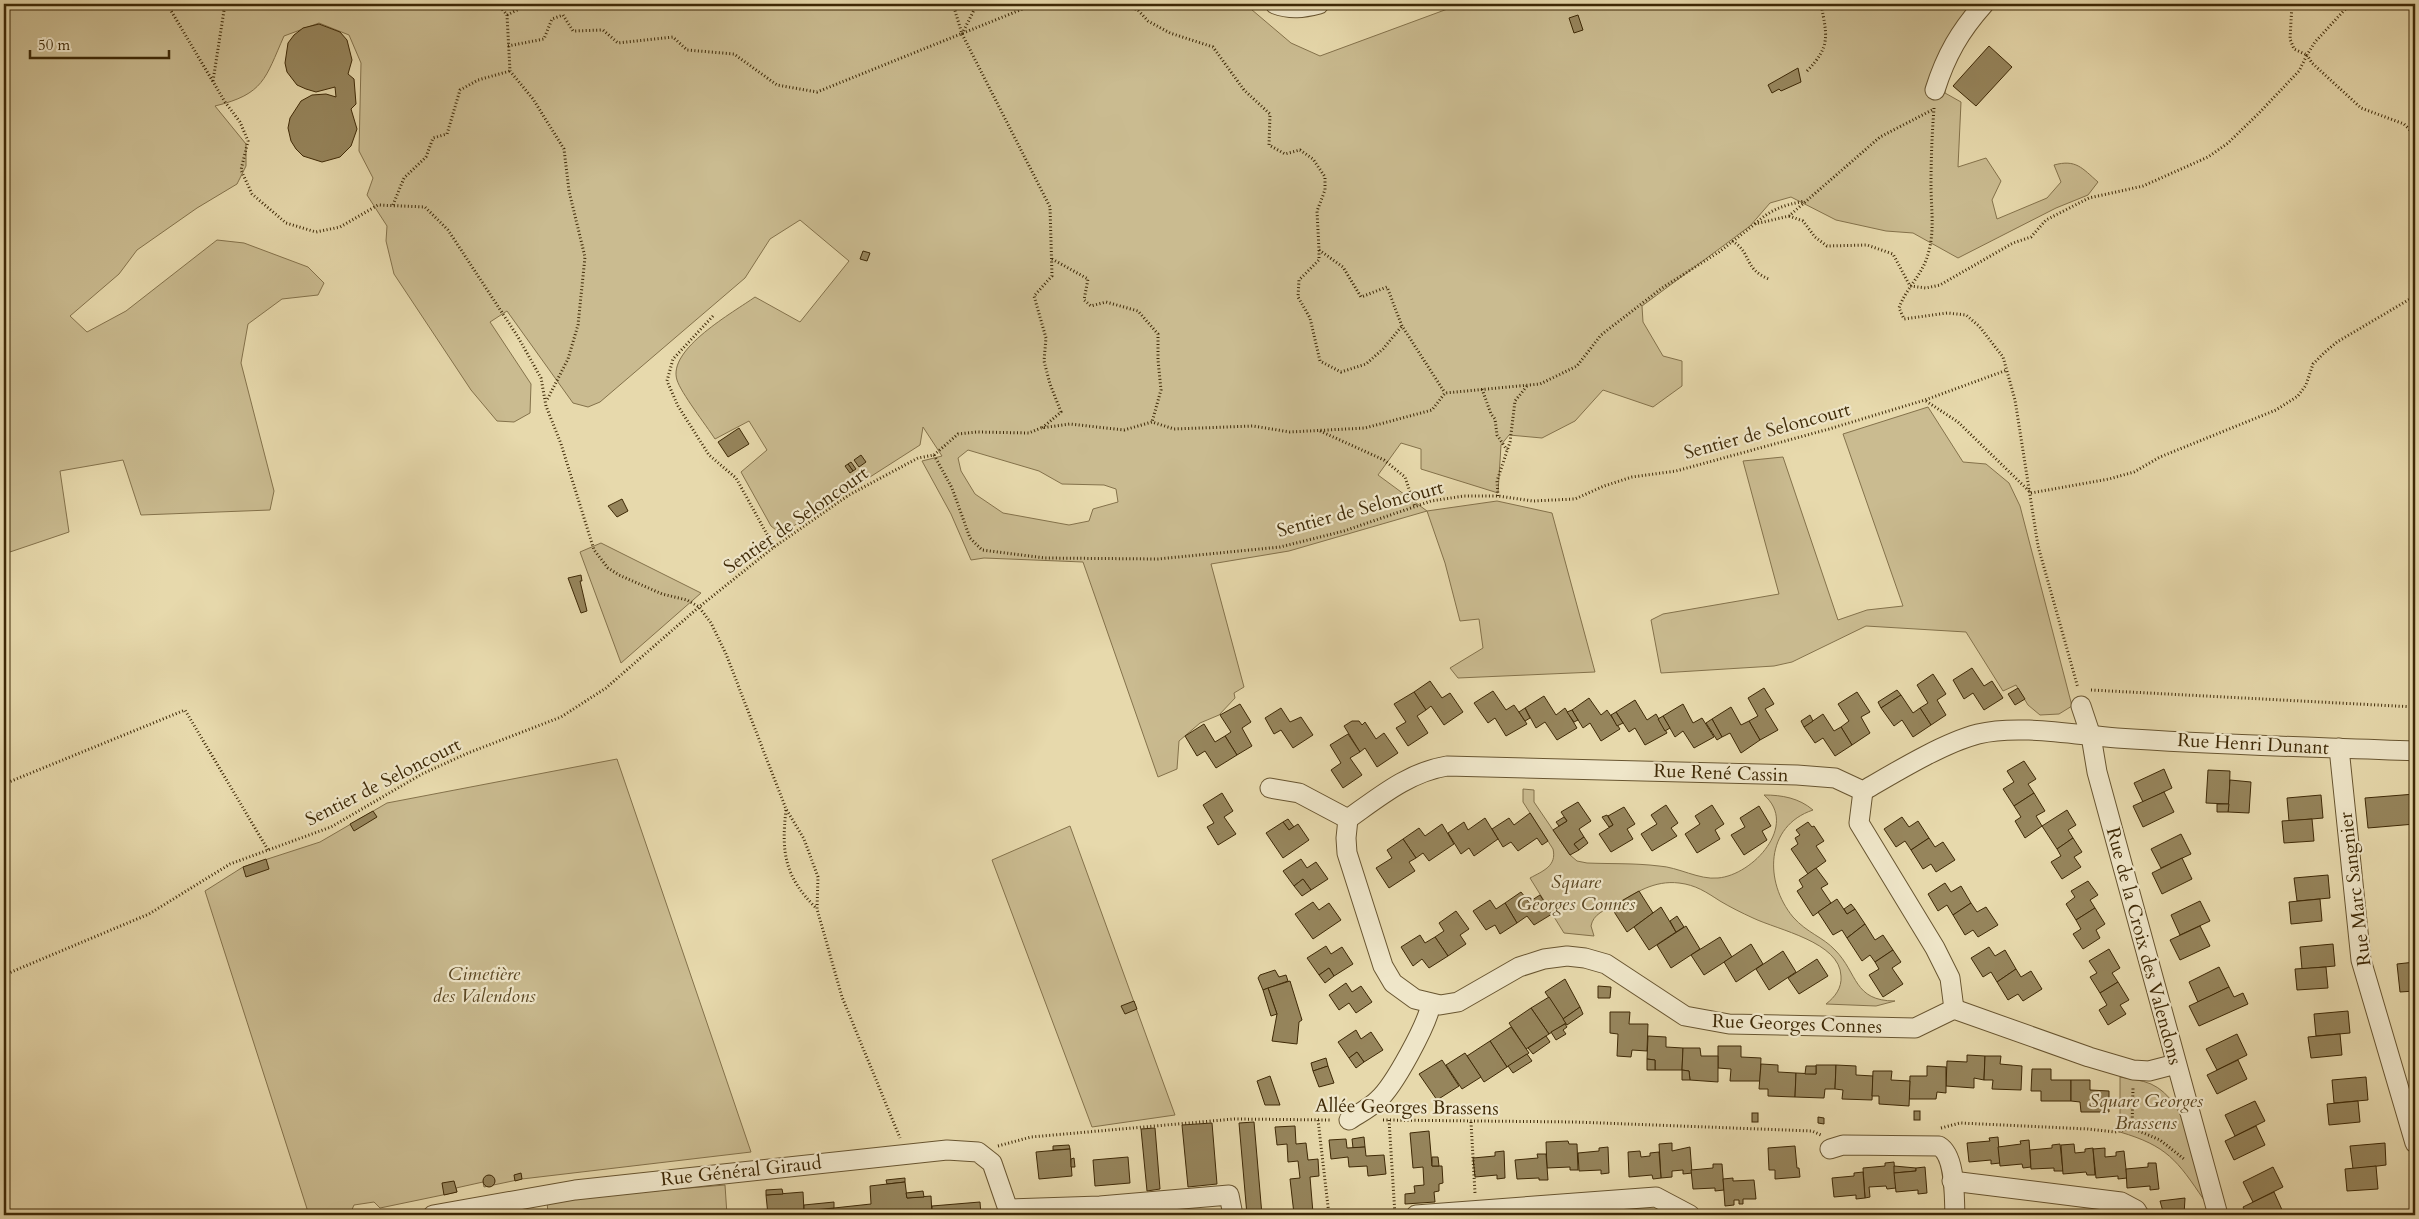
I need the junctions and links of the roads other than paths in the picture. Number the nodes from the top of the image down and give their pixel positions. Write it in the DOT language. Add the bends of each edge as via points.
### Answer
graph roads {
  1 [pos="1275,4"];
  2 [pos="1319,4"];
  3 [pos="1984,4"];
  4 [pos="1934,99"];
  5 [pos="2080,697"];
  6 [pos="2091,736"];
  7 [pos="2340,748"];
  8 [pos="2415,751"];
  9 [pos="1270,788"];
  10 [pos="1863,791"];
  11 [pos="1348,819"];
  12 [pos="1431,1004"];
  13 [pos="1954,1008"];
  14 [pos="2176,1064"];
  15 [pos="1349,1120"];
  16 [pos="2415,1143"];
  17 [pos="1830,1149"];
  18 [pos="1952,1181"];
  19 [pos="1561,1210"];
  20 [pos="1009,1212"];
  21 [pos="432,1215"];
  22 [pos="1233,1215"];
  23 [pos="1416,1215"];
  24 [pos="1690,1215"];
  25 [pos="1955,1215"];
  26 [pos="2139,1215"];
  27 [pos="2218,1215"];
  1 -- 2 [label="street" via="1286,8"];
  3 -- 4 [label="street" via="1969,20 1945,60"];
  5 -- 6 [label="street, Rue de la Croix des Valendons"];
  6 -- 7 [label="street, Rue Henri Dunant"];
  6 -- 10 [label="street" via="2064,732 1978,734"];
  6 -- 14 [label="street, Rue de la Croix des Valendons" via="2097,772"];
  7 -- 8 [label="street, Rue Henri Dunant"];
  7 -- 16 [label="street, Rue Marc Sangnier" via="2361,960"];
  9 -- 11 [label="street" via="1299,793"];
  10 -- 11 [label="street, Rue René Cassin" via="1835,778 1447,766 1409,778"];
  10 -- 13 [label="street" via="1859,823 1935,948 1950,978"];
  11 -- 12 [label="street, Rue Georges Connes" via="1347,853 1383,966 1399,989 1415,1000"];
  12 -- 13 [label="street, Rue Georges Connes" via="1458,1002 1519,967 1567,956 1606,964 1673,1010 1714,1022 1915,1028"];
  12 -- 15 [label="street" via="1429,1018 1393,1081 1379,1100"];
  13 -- 14 [label="street" via="2133,1070 2149,1071"];
  14 -- 27 [label="street, Rue de la Croix des Valendons"];
  17 -- 18 [label="street" via="1843,1145 1935,1145 1943,1148 1949,1156"];
  18 -- 25 [label="street"];
  18 -- 26 [label="street" via="2120,1202"];
  19 -- 23 [label="street"];
  19 -- 24 [label="street" via="1656,1197"];
  20 -- 21 [label="street, Rue Général Giraud" via="992,1163 978,1152 947,1150 575,1190"];
  20 -- 22 [label="street" via="1230,1195"];
}
